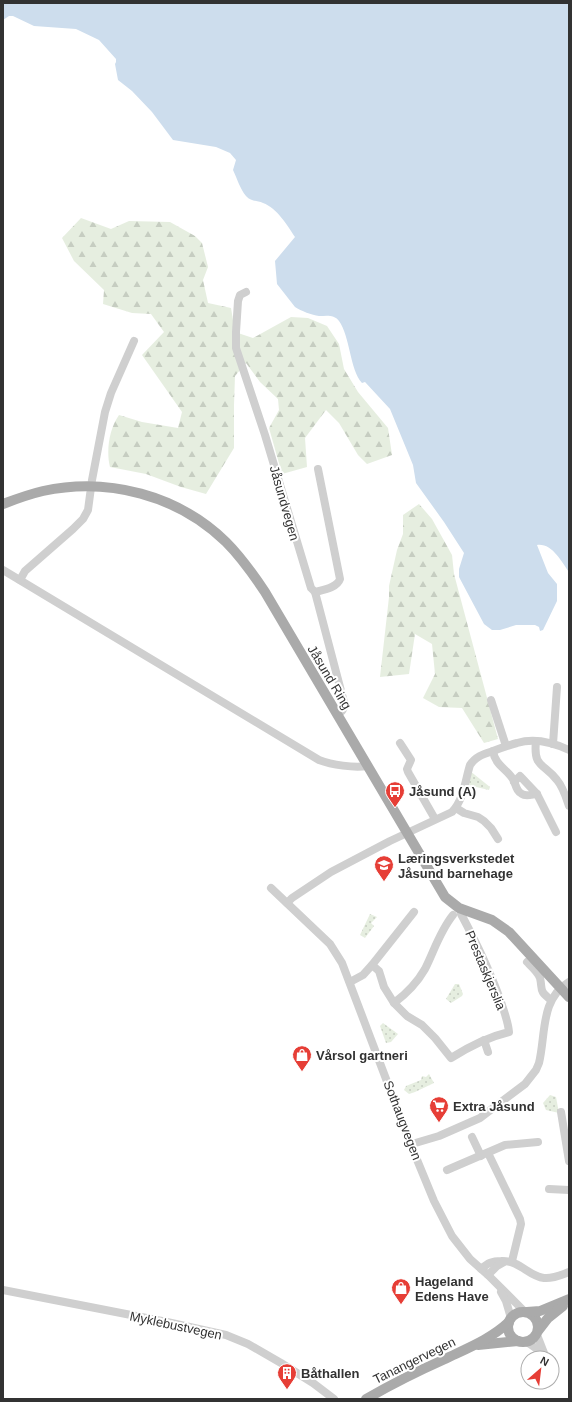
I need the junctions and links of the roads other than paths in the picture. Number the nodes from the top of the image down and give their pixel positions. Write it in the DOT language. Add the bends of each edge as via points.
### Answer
graph roads {
  1 [pos="246,292"];
  2 [pos="134,341"];
  3 [pos="318,469"];
  4 [pos="91,486"];
  5 [pos="3,504"];
  6 [pos="3,570"];
  7 [pos="20,580"];
  8 [pos="315,592"];
  9 [pos="557,687"];
  10 [pos="491,700"];
  11 [pos="337,714"];
  12 [pos="536,741"];
  13 [pos="400,743"];
  14 [pos="553,744"];
  15 [pos="506,746"];
  16 [pos="569,750"];
  17 [pos="493,751"];
  18 [pos="367,766"];
  19 [pos="514,782"];
  20 [pos="537,794"];
  21 [pos="569,806"];
  22 [pos="456,808"];
  23 [pos="435,819"];
  24 [pos="407,832"];
  25 [pos="556,832"];
  26 [pos="498,839"];
  27 [pos="271,888"];
  28 [pos="289,905"];
  29 [pos="414,912"];
  30 [pos="458,912"];
  31 [pos="527,962"];
  32 [pos="372,965"];
  33 [pos="350,982"];
  34 [pos="565,985"];
  35 [pos="569,997"];
  36 [pos="551,1000"];
  37 [pos="394,1003"];
  38 [pos="484,1040"];
  39 [pos="488,1052"];
  40 [pos="561,1112"];
  41 [pos="472,1137"];
  42 [pos="567,1137"];
  43 [pos="538,1142"];
  44 [pos="413,1147"];
  45 [pos="485,1155"];
  46 [pos="569,1161"];
  47 [pos="447,1170"];
  48 [pos="549,1189"];
  49 [pos="569,1190"];
  50 [pos="509,1261"];
  51 [pos="482,1269"];
  52 [pos="569,1272"];
  53 [pos="488,1275"];
  54 [pos="499,1288"];
  55 [pos="3,1290"];
  56 [pos="569,1301"];
  57 [pos="526,1312"];
  58 [pos="510,1320"];
  59 [pos="538,1333"];
  60 [pos="523,1342"];
  61 [pos="474,1346"];
  62 [pos="334,1399"];
  63 [pos="366,1399"];
  1 -- 8 [label="street, Jåsundvegen" via="240,295 238,301 236,348 311,588"];
  2 -- 4 [label="street" via="109,399"];
  3 -- 8 [label="street" via="340,579 336,586"];
  4 -- 5 [label="main road, Jåsund Ring" via="43,491"];
  4 -- 7 [label="street" via="88,510 83,519 25,571"];
  4 -- 11 [label="main road, Jåsund Ring" via="128,490 159,499 190,514 219,535 240,557 259,583"];
  6 -- 7 [label="street"];
  7 -- 18 [label="street" via="319,760"];
  8 -- 11 [label="street, Jåsundvegen" via="344,706"];
  9 -- 14 [label="street"];
  10 -- 15 [label="street"];
  11 -- 18 [label="main road, Jåsund Ring"];
  12 -- 14 [label="street"];
  12 -- 15 [label="street"];
  12 -- 21 [label="street" via="537,760 557,780"];
  13 -- 23 [label="street" via="411,760 408,772"];
  14 -- 16 [label="street"];
  15 -- 17 [label="street"];
  17 -- 19 [label="street" via="496,761"];
  17 -- 22 [label="street" via="472,761"];
  18 -- 24 [label="main road, Jåsund Ring"];
  19 -- 20 [label="street" via="521,794"];
  19 -- 20 [label="street" via="520,776"];
  20 -- 25 [label="street"];
  22 -- 23 [label="street" via="450,814"];
  22 -- 26 [label="street" via="464,814 484,821"];
  23 -- 24 [label="street"];
  24 -- 28 [label="street" via="331,872 292,898"];
  24 -- 30 [label="main road, Jåsund Ring" via="445,896"];
  27 -- 28 [label="street, Sothaugvegen"];
  28 -- 33 [label="street, Sothaugvegen" via="330,944"];
  29 -- 32 [label="street"];
  30 -- 34 [label="main road, Jåsund Ring" via="492,920 509,932"];
  30 -- 37 [label="street" via="445,924 421,975"];
  30 -- 38 [label="street, Prestaskjerslia" via="481,952 508,1024 509,1032"];
  31 -- 36 [label="street" via="539,975 540,987"];
  32 -- 33 [label="street" via="363,975"];
  32 -- 37 [label="street" via="379,971 384,987"];
  33 -- 44 [label="street, Sothaugvegen"];
  34 -- 35 [label="main road, Jåsund Ring"];
  34 -- 36 [label="street"];
  36 -- 44 [label="street" via="541,1055 529,1080 480,1118"];
  37 -- 38 [label="street" via="407,1016 422,1025 451,1058"];
  38 -- 39 [label="street"];
  40 -- 42 [label="street"];
  41 -- 45 [label="street"];
  42 -- 46 [label="street"];
  43 -- 45 [label="street" via="505,1145"];
  44 -- 51 [label="street, Sothaugvegen" via="434,1201 452,1236 470,1259"];
  45 -- 47 [label="street"];
  45 -- 50 [label="street" via="520,1218 521,1224"];
  48 -- 49 [label="street"];
  50 -- 51 [label="street" via="494,1261"];
  50 -- 52 [label="street" via="544,1278"];
  50 -- 53 [label="street" via="497,1266"];
  51 -- 53 [label="street, Sothaugvegen"];
  53 -- 54 [label="street, Sothaugvegen"];
  54 -- 57 [label="street, Sothaugvegen"];
  54 -- 58 [label="street, Sothaugvegen" via="506,1301"];
  55 -- 62 [label="street, Myklebustvegen" via="226,1335 281,1363"];
  56 -- 57 [label="main road" via="540,1311"];
  56 -- 59 [label="main road" via="548,1318"];
  57 -- 58 [label="main road" via="518,1312"];
  57 -- 59 [label="main road" via="536,1317"];
  58 -- 60 [label="main road" via="509,1332 514,1339"];
  58 -- 61 [label="main road, Tanangervegen" via="499,1331"];
  59 -- 60 [label="main road" via="532,1340"];
  59 -- 60 [label="street" via="544,1354"];
  60 -- 61 [label="main road, Tanangervegen"];
  61 -- 63 [label="main road, Tanangervegen"];
}
